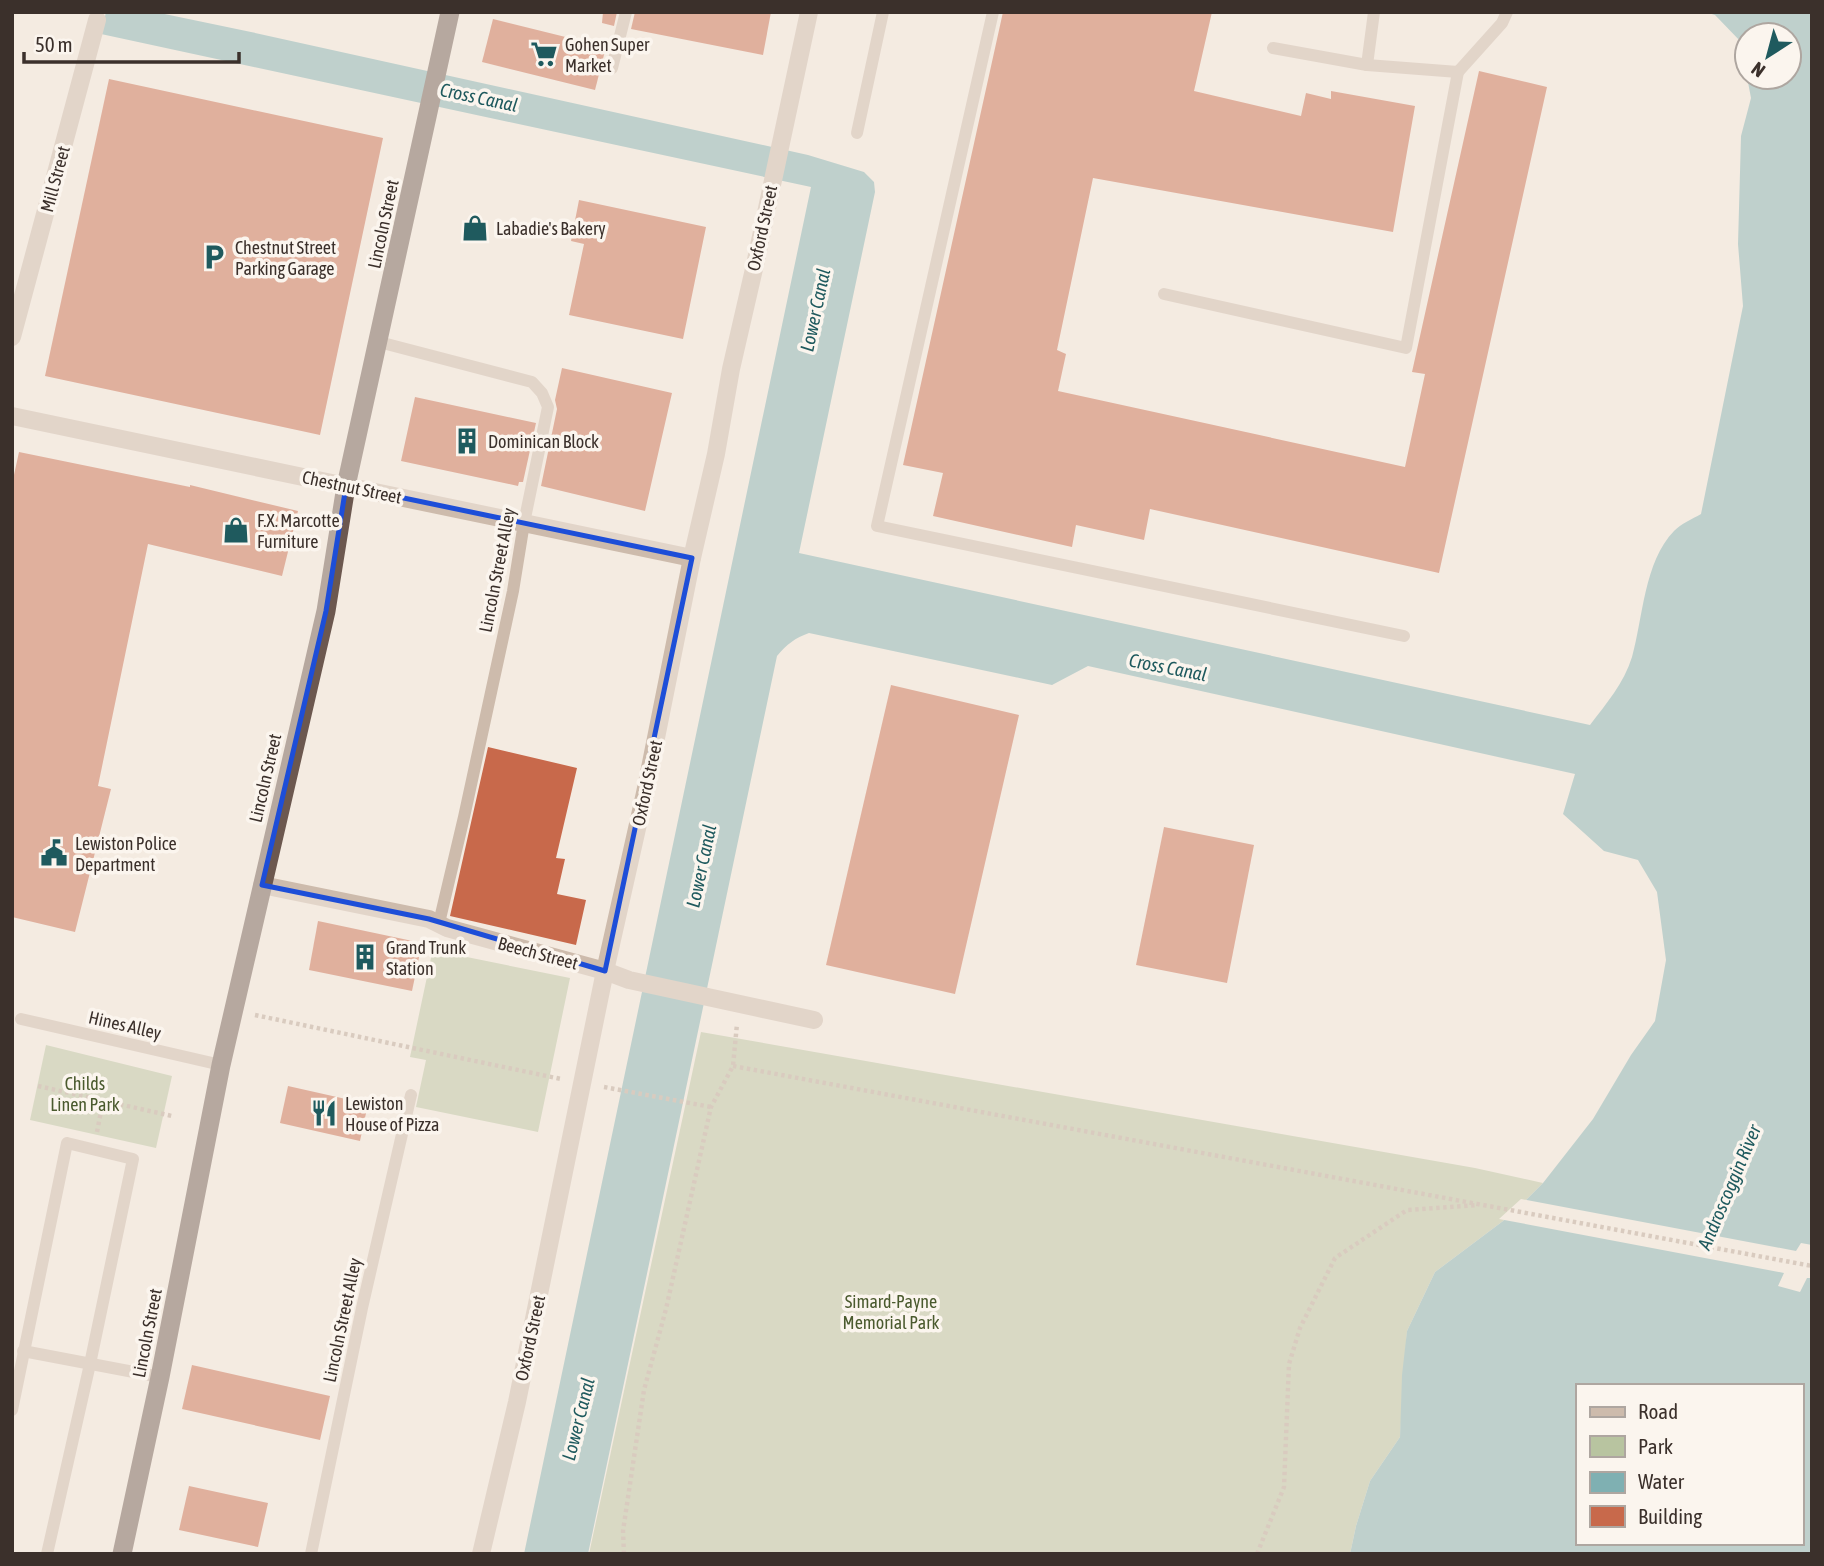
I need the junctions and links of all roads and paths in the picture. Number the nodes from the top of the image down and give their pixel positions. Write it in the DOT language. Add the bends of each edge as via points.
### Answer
graph roads {
  1 [pos="450,12"];
  2 [pos="626,12"];
  3 [pos="809,12"];
  4 [pos="883,12"];
  5 [pos="993,12"];
  6 [pos="1374,12"];
  7 [pos="1507,12"];
  8 [pos="97,20"];
  9 [pos="1273,48"];
  10 [pos="1367,65"];
  11 [pos="612,68"];
  12 [pos="1458,72"];
  13 [pos="857,133"];
  14 [pos="1164,293"];
  15 [pos="12,337"];
  16 [pos="379,342"];
  17 [pos="12,416"];
  18 [pos="346,486"];
  19 [pos="524,523"];
  20 [pos="692,558"];
  21 [pos="1404,636"];
  22 [pos="262,885"];
  23 [pos="439,923"];
  24 [pos="605,971"];
  25 [pos="738,1003"];
  26 [pos="233,1010"];
  27 [pos="20,1018"];
  28 [pos="814,1020"];
  29 [pos="221,1065"];
  30 [pos="733,1066"];
  31 [pos="583,1083"];
  32 [pos="37,1086"];
  33 [pos="411,1095"];
  34 [pos="103,1101"];
  35 [pos="711,1107"];
  36 [pos="172,1116"];
  37 [pos="96,1135"];
  38 [pos="1485,1205"];
  39 [pos="1812,1266"];
  40 [pos="23,1350"];
  41 [pos="90,1364"];
  42 [pos="160,1377"];
  43 [pos="12,1410"];
  44 [pos="47,1554"];
  45 [pos="122,1554"];
  46 [pos="311,1554"];
  47 [pos="481,1554"];
  48 [pos="624,1554"];
  49 [pos="1257,1554"];
  1 -- 16 [label="highway, Lincoln Street"];
  2 -- 11 [label="lane"];
  3 -- 20 [label="street, Oxford Street"];
  4 -- 13 [label="lane"];
  5 -- 21 [label="lane" via="877,526"];
  6 -- 10 [label="lane"];
  7 -- 12 [label="lane"];
  8 -- 15 [label="street, Mill Street"];
  9 -- 10 [label="lane"];
  10 -- 12 [label="lane"];
  12 -- 14 [label="lane" via="1406,348"];
  16 -- 18 [label="highway, Lincoln Street"];
  16 -- 19 [label="lane, Lincoln Street Alley" via="532,382 542,393 548,407"];
  17 -- 18 [label="street, Chestnut Street"];
  18 -- 19 [label="street, Chestnut Street"];
  18 -- 22 [label="highway, Lincoln Street" via="326,611"];
  19 -- 20 [label="street, Chestnut Street"];
  19 -- 23 [label="lane, Lincoln Street Alley" via="513,592"];
  20 -- 24 [label="street, Oxford Street"];
  22 -- 23 [label="street, Beech Street"];
  22 -- 26 [label="highway, Lincoln Street"];
  23 -- 24 [label="street, Beech Street"];
  24 -- 25 [label="street, Beech Street"];
  24 -- 31 [label="street, Oxford Street"];
  25 -- 28 [label="street, Beech Street"];
  25 -- 30 [label="path"];
  26 -- 29 [label="highway, Lincoln Street"];
  26 -- 31 [label="path"];
  27 -- 29 [label="lane, Hines Alley"];
  29 -- 42 [label="highway, Lincoln Street"];
  30 -- 35 [label="path"];
  30 -- 38 [label="path"];
  31 -- 35 [label="path"];
  31 -- 47 [label="street, Oxford Street"];
  32 -- 34 [label="path"];
  33 -- 46 [label="lane, Lincoln Street Alley"];
  34 -- 36 [label="path"];
  34 -- 37 [label="path"];
  35 -- 48 [label="path" via="644,1390 623,1531"];
  38 -- 39 [label="path"];
  38 -- 49 [label="path" via="1407,1210 1335,1258 1300,1328 1289,1364 1284,1488"];
  40 -- 41 [label="lane"];
  40 -- 41 [label="lane" via="67,1143 133,1159"];
  40 -- 43 [label="lane"];
  41 -- 42 [label="lane"];
  41 -- 44 [label="lane"];
  42 -- 45 [label="highway, Lincoln Street"];
}
